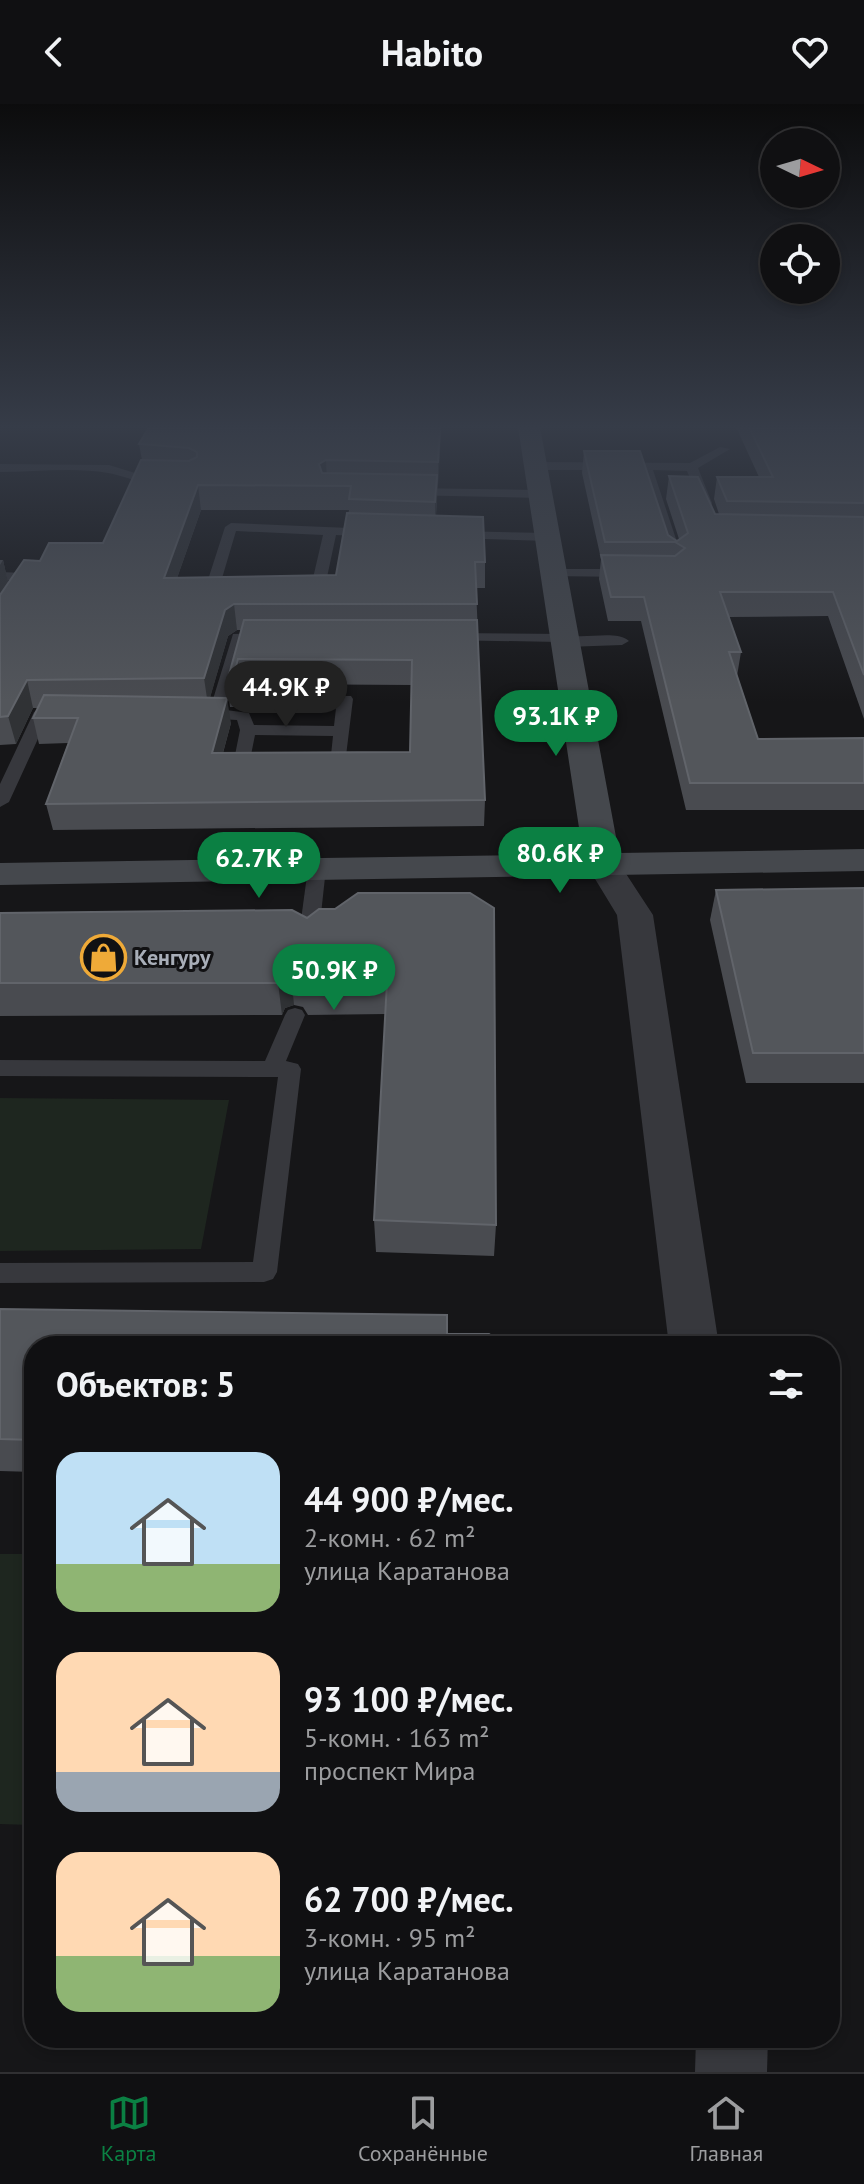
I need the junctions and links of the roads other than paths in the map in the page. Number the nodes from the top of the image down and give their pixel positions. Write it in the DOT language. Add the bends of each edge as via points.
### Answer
graph roads {
  1 [pos="545,519"];
  2 [pos="663,519"];
  3 [pos="330,532"];
  4 [pos="389,533"];
  5 [pos="433,534"];
  6 [pos="548,537"];
  7 [pos="675,558"];
  8 [pos="554,573"];
  9 [pos="646,573"];
  10 [pos="0,576"];
  11 [pos="242,591"];
  12 [pos="286,594"];
  13 [pos="0,617"];
  14 [pos="285,637"];
  15 [pos="439,637"];
  16 [pos="565,641"];
  17 [pos="622,641"];
  18 [pos="345,699"];
  19 [pos="73,712"];
  20 [pos="185,713"];
  21 [pos="217,713"];
  22 [pos="248,730"];
  23 [pos="342,731"];
  24 [pos="0,802"];
  25 [pos="864,860"];
  26 [pos="603,864"];
  27 [pos="317,868"];
  28 [pos="0,874"];
  29 [pos="308,942"];
  30 [pos="295,1015"];
  31 [pos="0,1068"];
  32 [pos="272,1069"];
  33 [pos="0,1273"];
  34 [pos="693,1336"];
  35 [pos="732,2048"];
  36 [pos="731,2072"];
  1 -- 6 [label="main road"];
  2 -- 7 [label="lane"];
  3 -- 4 [label="lane"];
  3 -- 11 [label="lane" via="231,527 212,589"];
  3 -- 12 [label="lane" via="316,596"];
  5 -- 6 [label="lane"];
  6 -- 8 [label="main road"];
  8 -- 9 [label="lane"];
  8 -- 16 [label="main road"];
  10 -- 13 [label="lane" via="25,577"];
  14 -- 21 [label="lane" via="238,637"];
  15 -- 16 [label="lane"];
  16 -- 17 [label="lane"];
  16 -- 26 [label="main road"];
  18 -- 23 [label="lane"];
  19 -- 24 [label="lane" via="42,712"];
  20 -- 21 [label="lane"];
  21 -- 22 [label="lane" via="243,716"];
  22 -- 23 [label="lane"];
  22 -- 23 [label="lane" via="242,760 339,760"];
  25 -- 26 [label="main road"];
  26 -- 27 [label="main road"];
  26 -- 34 [label="street" via="635,915"];
  27 -- 28 [label="main road"];
  27 -- 29 [label="lane"];
  30 -- 32 [label="lane"];
  31 -- 32 [label="lane"];
  32 -- 33 [label="lane" via="290,1069 264,1272"];
  35 -- 36 [label="street"];
}
